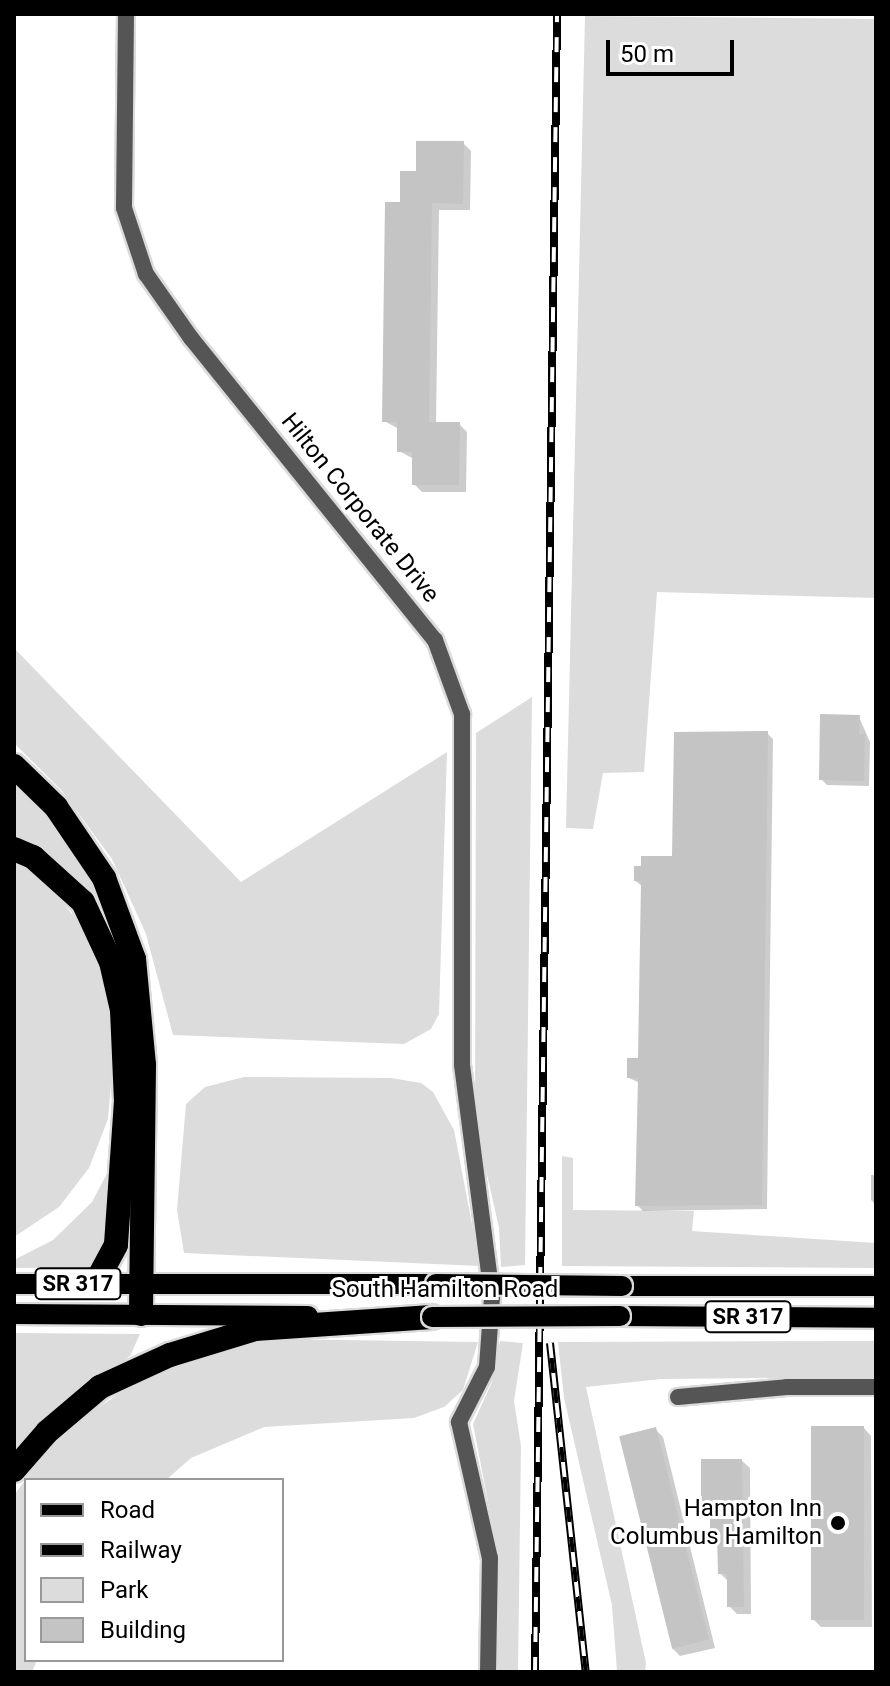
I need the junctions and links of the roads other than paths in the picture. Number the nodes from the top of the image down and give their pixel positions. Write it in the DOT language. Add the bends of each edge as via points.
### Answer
graph roads {
  1 [pos="126,14"];
  2 [pos="14,766"];
  3 [pos="14,849"];
  4 [pos="14,1284"];
  5 [pos="95,1284"];
  6 [pos="142,1284"];
  7 [pos="876,1286"];
  8 [pos="14,1314"];
  9 [pos="141,1314"];
  10 [pos="432,1317"];
  11 [pos="876,1318"];
  12 [pos="876,1387"];
  13 [pos="678,1397"];
  14 [pos="14,1470"];
  15 [pos="488,1672"];
  1 -- 15 [label="street, Hilton Corporate Drive" via="124,208 146,274 191,338 414,612 453,678 465,753 462,1065 491,1262 487,1367 459,1422 490,1558"];
  2 -- 6 [label="highway" via="56,807 104,878 134,959 144,1065"];
  3 -- 5 [label="highway" via="33,857 83,902 111,962 122,1010 126,1101 116,1245"];
  4 -- 5 [label="main road, South Hamilton Road / SR 317"];
  5 -- 6 [label="main road, South Hamilton Road / SR 317"];
  6 -- 7 [label="main road, South Hamilton Road / SR 317, bridge"];
  6 -- 9 [label="highway"];
  8 -- 9 [label="main road, South Hamilton Road / SR 317"];
  9 -- 10 [label="main road, South Hamilton Road / SR 317"];
  10 -- 11 [label="main road, South Hamilton Road / SR 317, bridge"];
  10 -- 14 [label="highway" via="255,1329 170,1355 100,1387 47,1432"];
  12 -- 13 [label="street" via="787,1387"];
}
